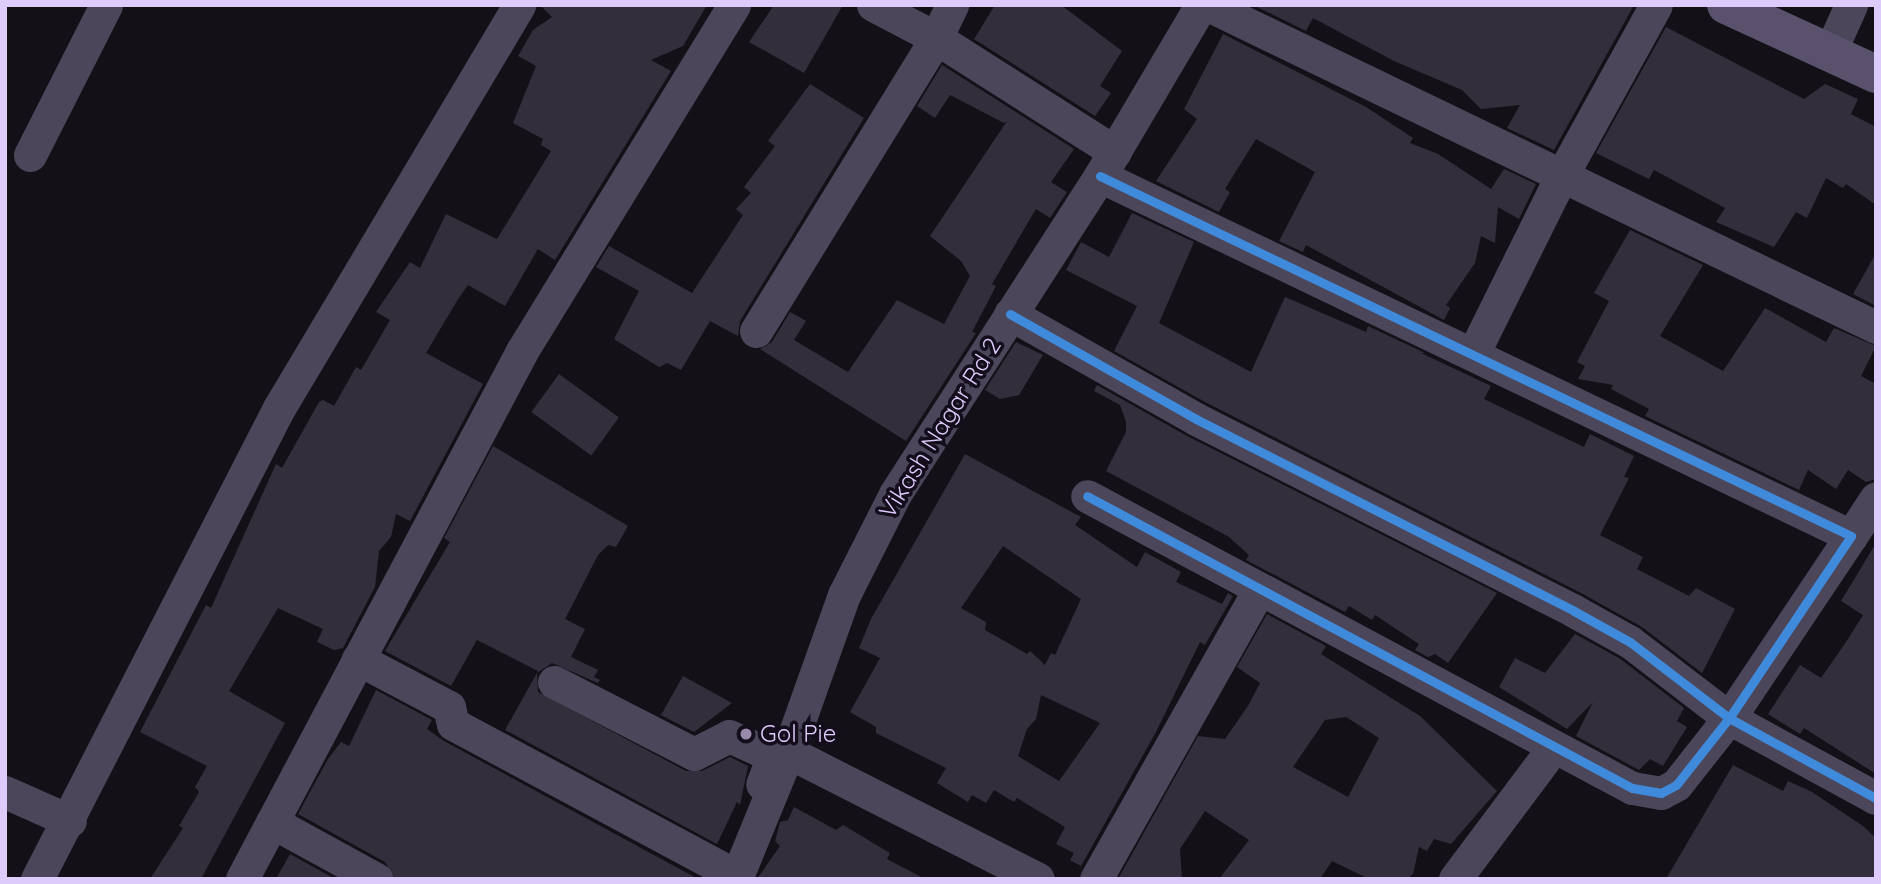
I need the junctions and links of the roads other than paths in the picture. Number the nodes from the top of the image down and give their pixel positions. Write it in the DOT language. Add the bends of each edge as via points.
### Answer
graph roads {
  1 [pos="106,5"];
  2 [pos="519,5"];
  3 [pos="734,5"];
  4 [pos="873,5"];
  5 [pos="952,5"];
  6 [pos="1200,5"];
  7 [pos="1208,5"];
  8 [pos="1656,5"];
  9 [pos="1726,5"];
  10 [pos="1851,5"];
  11 [pos="936,38"];
  12 [pos="1829,54"];
  13 [pos="1876,74"];
  14 [pos="30,155"];
  15 [pos="1107,164"];
  16 [pos="1561,177"];
  17 [pos="1010,314"];
  18 [pos="1876,327"];
  19 [pos="756,331"];
  20 [pos="1473,354"];
  21 [pos="1087,496"];
  22 [pos="1876,498"];
  23 [pos="1851,536"];
  24 [pos="1258,591"];
  25 [pos="358,659"];
  26 [pos="554,682"];
  27 [pos="1729,718"];
  28 [pos="1553,748"];
  29 [pos="788,752"];
  30 [pos="774,789"];
  31 [pos="5,792"];
  32 [pos="1876,798"];
  33 [pos="70,821"];
  34 [pos="272,822"];
  35 [pos="737,877"];
  36 [pos="37,879"];
  37 [pos="242,879"];
  38 [pos="376,879"];
  39 [pos="1038,879"];
  40 [pos="1096,879"];
  41 [pos="1455,879"];
  1 -- 14 [label="street"];
  2 -- 33 [label="street" via="279,408"];
  3 -- 25 [label="street" via="522,351"];
  4 -- 11 [label="street"];
  5 -- 11 [label="street"];
  6 -- 15 [label="street, Vikash Nagar Rd 2"];
  7 -- 16 [label="street"];
  8 -- 16 [label="street"];
  9 -- 12 [label="street"];
  10 -- 12 [label="street"];
  11 -- 15 [label="street"];
  11 -- 19 [label="street"];
  12 -- 13 [label="street"];
  15 -- 17 [label="street, Vikash Nagar Rd 2"];
  15 -- 20 [label="street"];
  16 -- 18 [label="street"];
  16 -- 20 [label="street"];
  17 -- 27 [label="street" via="1196,419 1597,623 1630,642"];
  17 -- 29 [label="street, Vikash Nagar Rd 2" via="895,494 845,595"];
  20 -- 23 [label="street"];
  21 -- 24 [label="street"];
  22 -- 23 [label="street"];
  23 -- 27 [label="street"];
  24 -- 28 [label="street"];
  24 -- 40 [label="street"];
  25 -- 34 [label="street"];
  25 -- 35 [label="street" via="449,707 453,724"];
  26 -- 30 [label="street" via="694,754 729,736 774,756 761,784"];
  27 -- 28 [label="street" via="1676,785 1661,793 1632,788"];
  27 -- 32 [label="street"];
  28 -- 41 [label="street"];
  29 -- 30 [label="street, Vikash Nagar Rd 2"];
  29 -- 39 [label="street"];
  30 -- 35 [label="street, Vikash Nagar Rd 2"];
  31 -- 33 [label="street"];
  33 -- 36 [label="street"];
  34 -- 37 [label="street"];
  34 -- 38 [label="street"];
}
